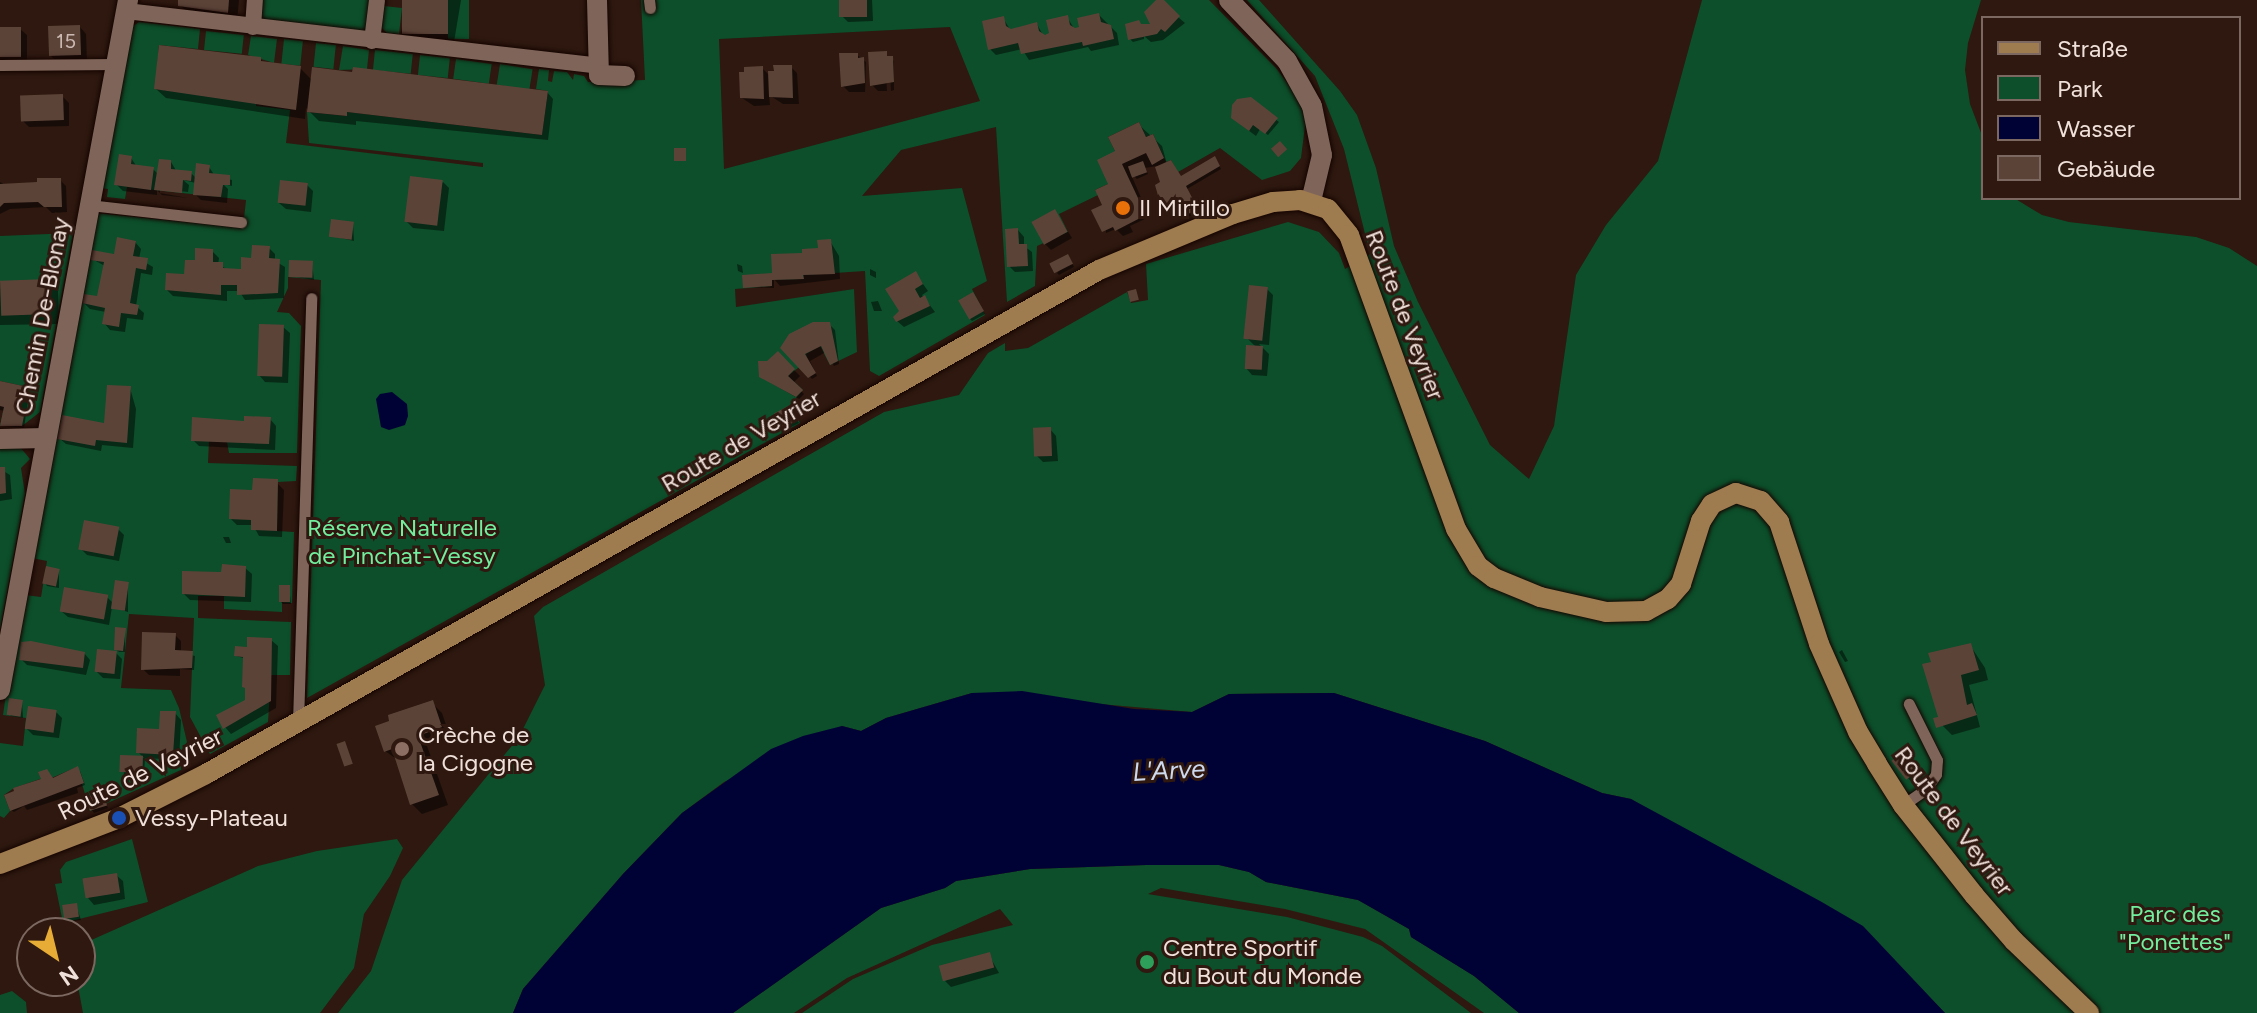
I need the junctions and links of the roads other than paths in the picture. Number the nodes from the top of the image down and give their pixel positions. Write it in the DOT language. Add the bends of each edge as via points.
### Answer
graph roads {
  1 [pos="255,0"];
  2 [pos="377,0"];
  3 [pos="597,0"];
  4 [pos="1229,0"];
  5 [pos="127,6"];
  6 [pos="253,27"];
  7 [pos="372,41"];
  8 [pos="116,64"];
  9 [pos="0,65"];
  10 [pos="599,66"];
  11 [pos="625,76"];
  12 [pos="1311,201"];
  13 [pos="89,205"];
  14 [pos="241,222"];
  15 [pos="311,298"];
  16 [pos="45,438"];
  17 [pos="0,439"];
  18 [pos="0,690"];
  19 [pos="1909,704"];
  20 [pos="298,723"];
  21 [pos="1903,805"];
  22 [pos="0,864"];
  23 [pos="2089,1013"];
  1 -- 6 [label="street"];
  2 -- 7 [label="street"];
  3 -- 10 [label="street"];
  4 -- 12 [label="street" via="1287,61 1312,106 1322,155"];
  5 -- 6 [label="street"];
  5 -- 8 [label="street, Chemin De-Blonay"];
  6 -- 7 [label="street"];
  7 -- 10 [label="street"];
  8 -- 9 [label="lane"];
  8 -- 13 [label="street, Chemin De-Blonay"];
  10 -- 11 [label="street" via="599,75"];
  12 -- 20 [label="main road, Route de Veyrier" via="1289,199 1242,211 1099,270"];
  12 -- 21 [label="main road, Route de Veyrier" via="1328,209 1349,235 1463,547 1478,566 1540,597 1606,612 1646,611 1681,584 1701,521 1712,504 1736,493 1761,501 1779,522 1838,691"];
  13 -- 14 [label="lane"];
  13 -- 16 [label="street, Chemin De-Blonay"];
  15 -- 20 [label="lane"];
  16 -- 17 [label="street"];
  16 -- 18 [label="street, Chemin De-Blonay"];
  19 -- 21 [label="lane" via="1937,760 1936,774 1926,789"];
  20 -- 22 [label="main road, Route de Veyrier" via="141,808"];
  21 -- 23 [label="main road, Route de Veyrier" via="2004,930"];
}
